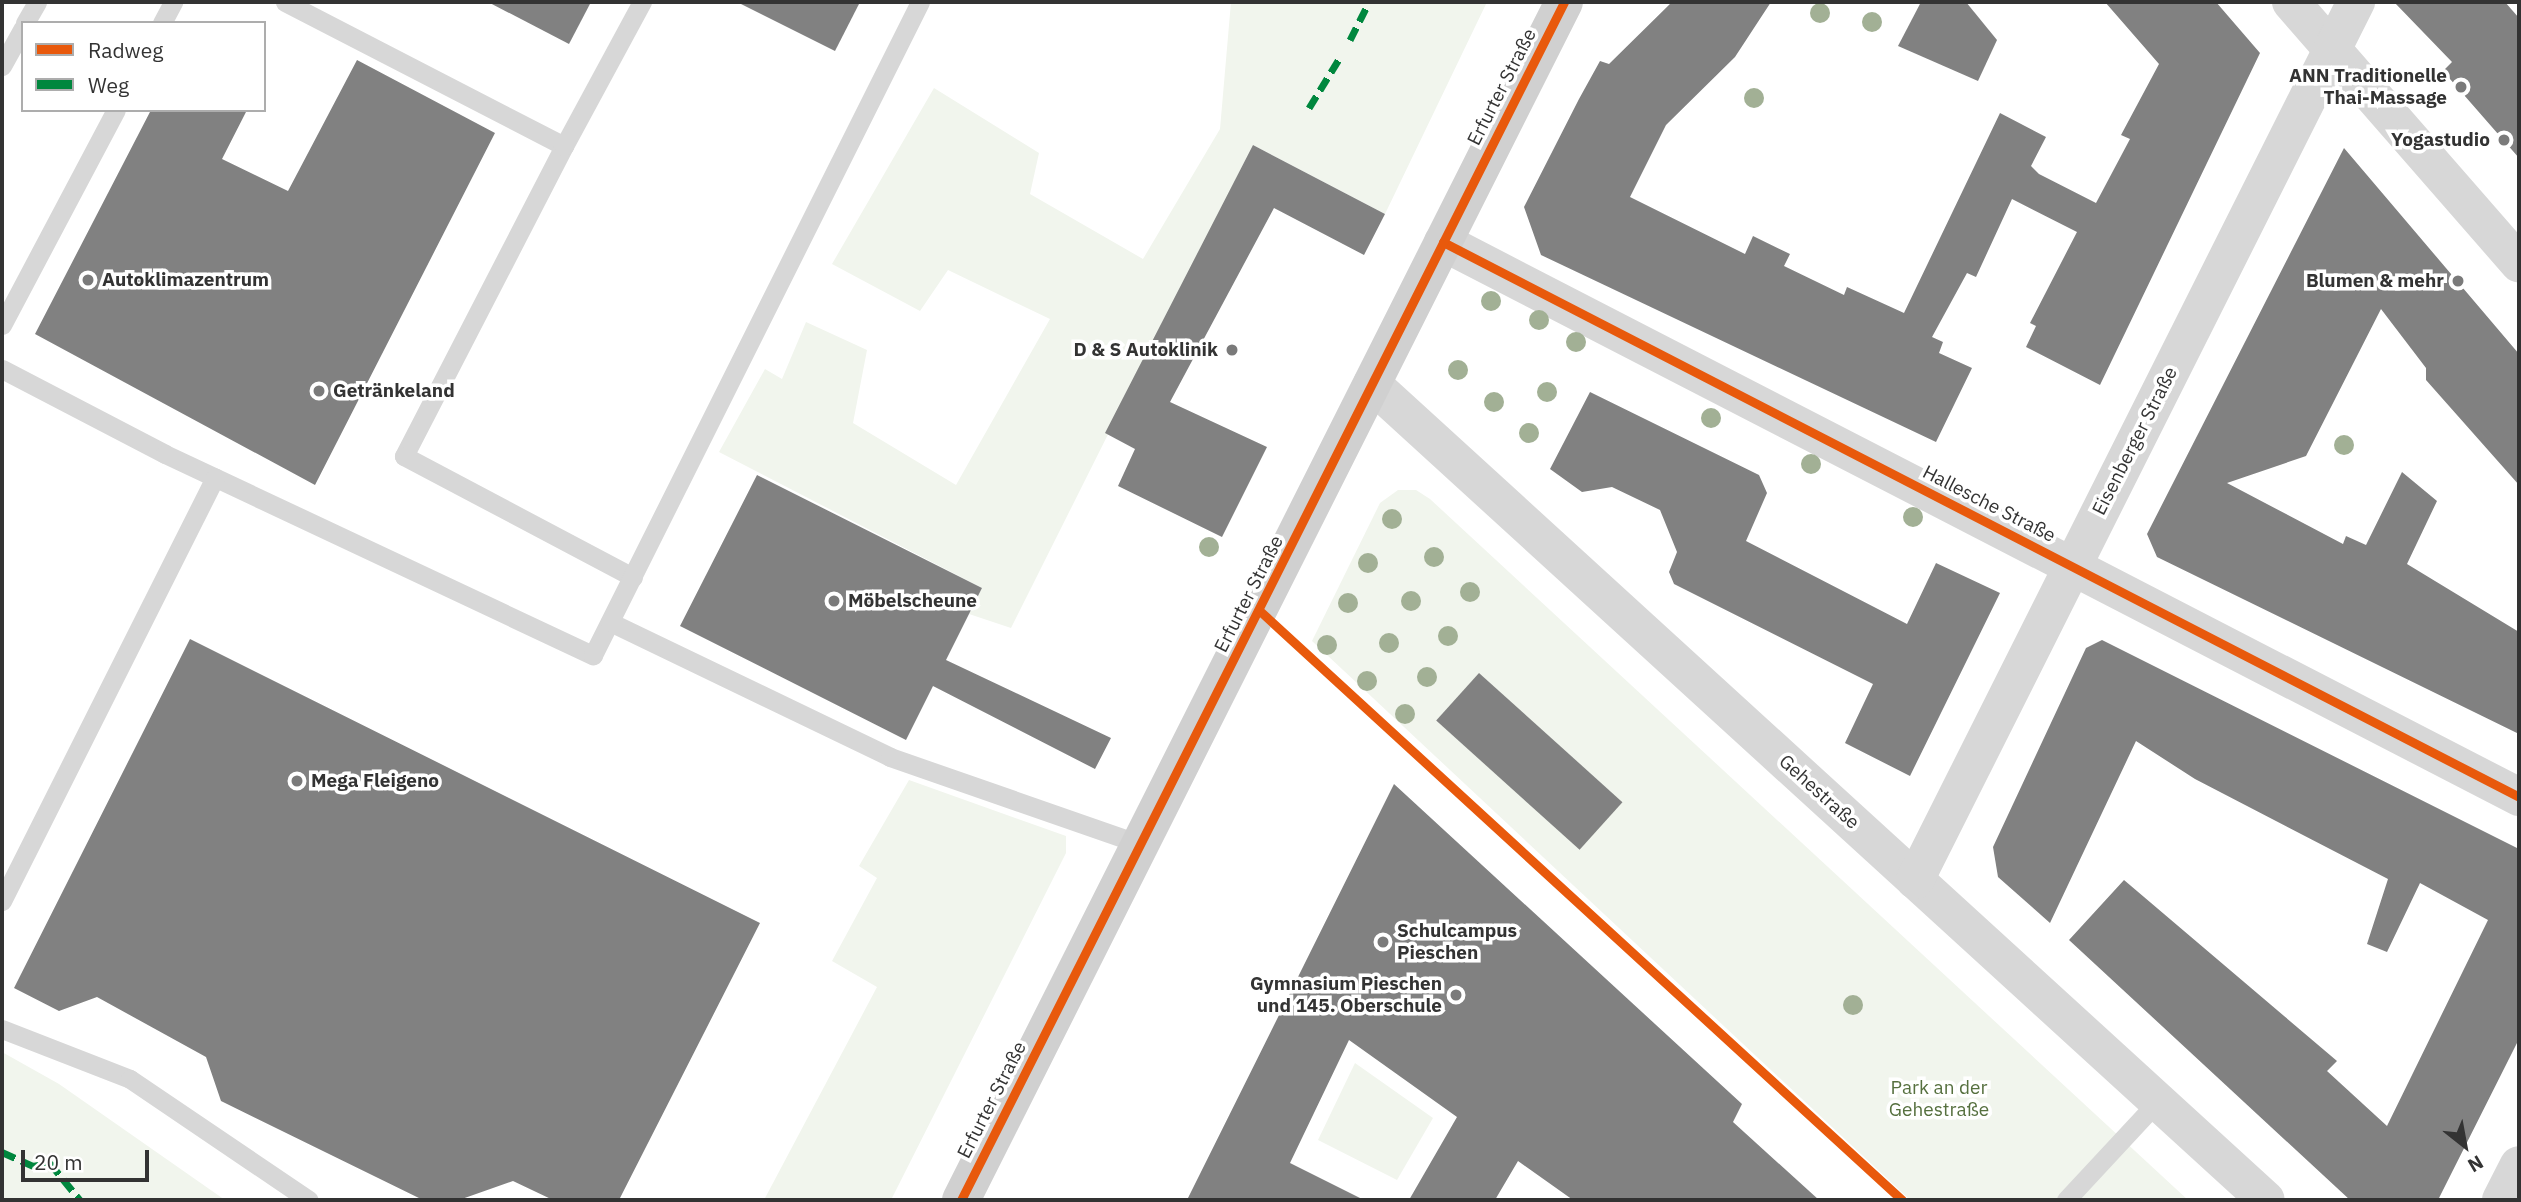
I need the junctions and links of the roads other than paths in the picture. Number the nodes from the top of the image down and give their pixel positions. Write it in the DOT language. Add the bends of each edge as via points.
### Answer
graph roads {
  1 [pos="37,2"];
  2 [pos="173,2"];
  3 [pos="285,2"];
  4 [pos="642,2"];
  5 [pos="920,2"];
  6 [pos="1564,2"];
  7 [pos="2291,2"];
  8 [pos="2356,2"];
  9 [pos="26,21"];
  10 [pos="163,21"];
  11 [pos="21,32"];
  12 [pos="2331,50"];
  13 [pos="2,66"];
  14 [pos="115,112"];
  15 [pos="564,146"];
  16 [pos="1443,242"];
  17 [pos="2519,263"];
  18 [pos="2,326"];
  19 [pos="2,369"];
  20 [pos="1372,384"];
  21 [pos="215,478"];
  22 [pos="2073,567"];
  23 [pos="633,577"];
  24 [pos="610,622"];
  25 [pos="2519,797"];
  26 [pos="1140,844"];
  27 [pos="1915,880"];
  28 [pos="2,901"];
  29 [pos="2,1029"];
  30 [pos="2158,1101"];
  31 [pos="2519,1165"];
  32 [pos="309,1200"];
  33 [pos="961,1200"];
  34 [pos="2066,1200"];
  35 [pos="2266,1200"];
  36 [pos="2501,1200"];
  1 -- 9 [label="lane"];
  2 -- 10 [label="lane"];
  3 -- 15 [label="lane"];
  4 -- 15 [label="lane"];
  5 -- 23 [label="lane"];
  6 -- 16 [label="street, Erfurter Straße"];
  7 -- 12 [label="street"];
  8 -- 12 [label="street, Eisenberger Straße"];
  11 -- 13 [label="lane"];
  12 -- 17 [label="street"];
  12 -- 22 [label="street, Eisenberger Straße"];
  14 -- 18 [label="lane"];
  15 -- 23 [label="lane" via="404,456"];
  16 -- 20 [label="street, Erfurter Straße"];
  16 -- 22 [label="street, Hallesche Straße"];
  19 -- 21 [label="lane"];
  20 -- 26 [label="street, Erfurter Straße"];
  20 -- 27 [label="street, Gehestraße"];
  21 -- 24 [label="lane" via="593,655"];
  21 -- 28 [label="lane"];
  22 -- 25 [label="street, Hallesche Straße"];
  22 -- 27 [label="street, Eisenberger Straße"];
  23 -- 24 [label="lane"];
  24 -- 26 [label="lane" via="890,757"];
  26 -- 33 [label="street, Erfurter Straße"];
  27 -- 30 [label="street, Gehestraße"];
  29 -- 32 [label="lane" via="130,1079"];
  30 -- 34 [label="lane"];
  30 -- 35 [label="street, Gehestraße"];
  31 -- 36 [label="street"];
}
